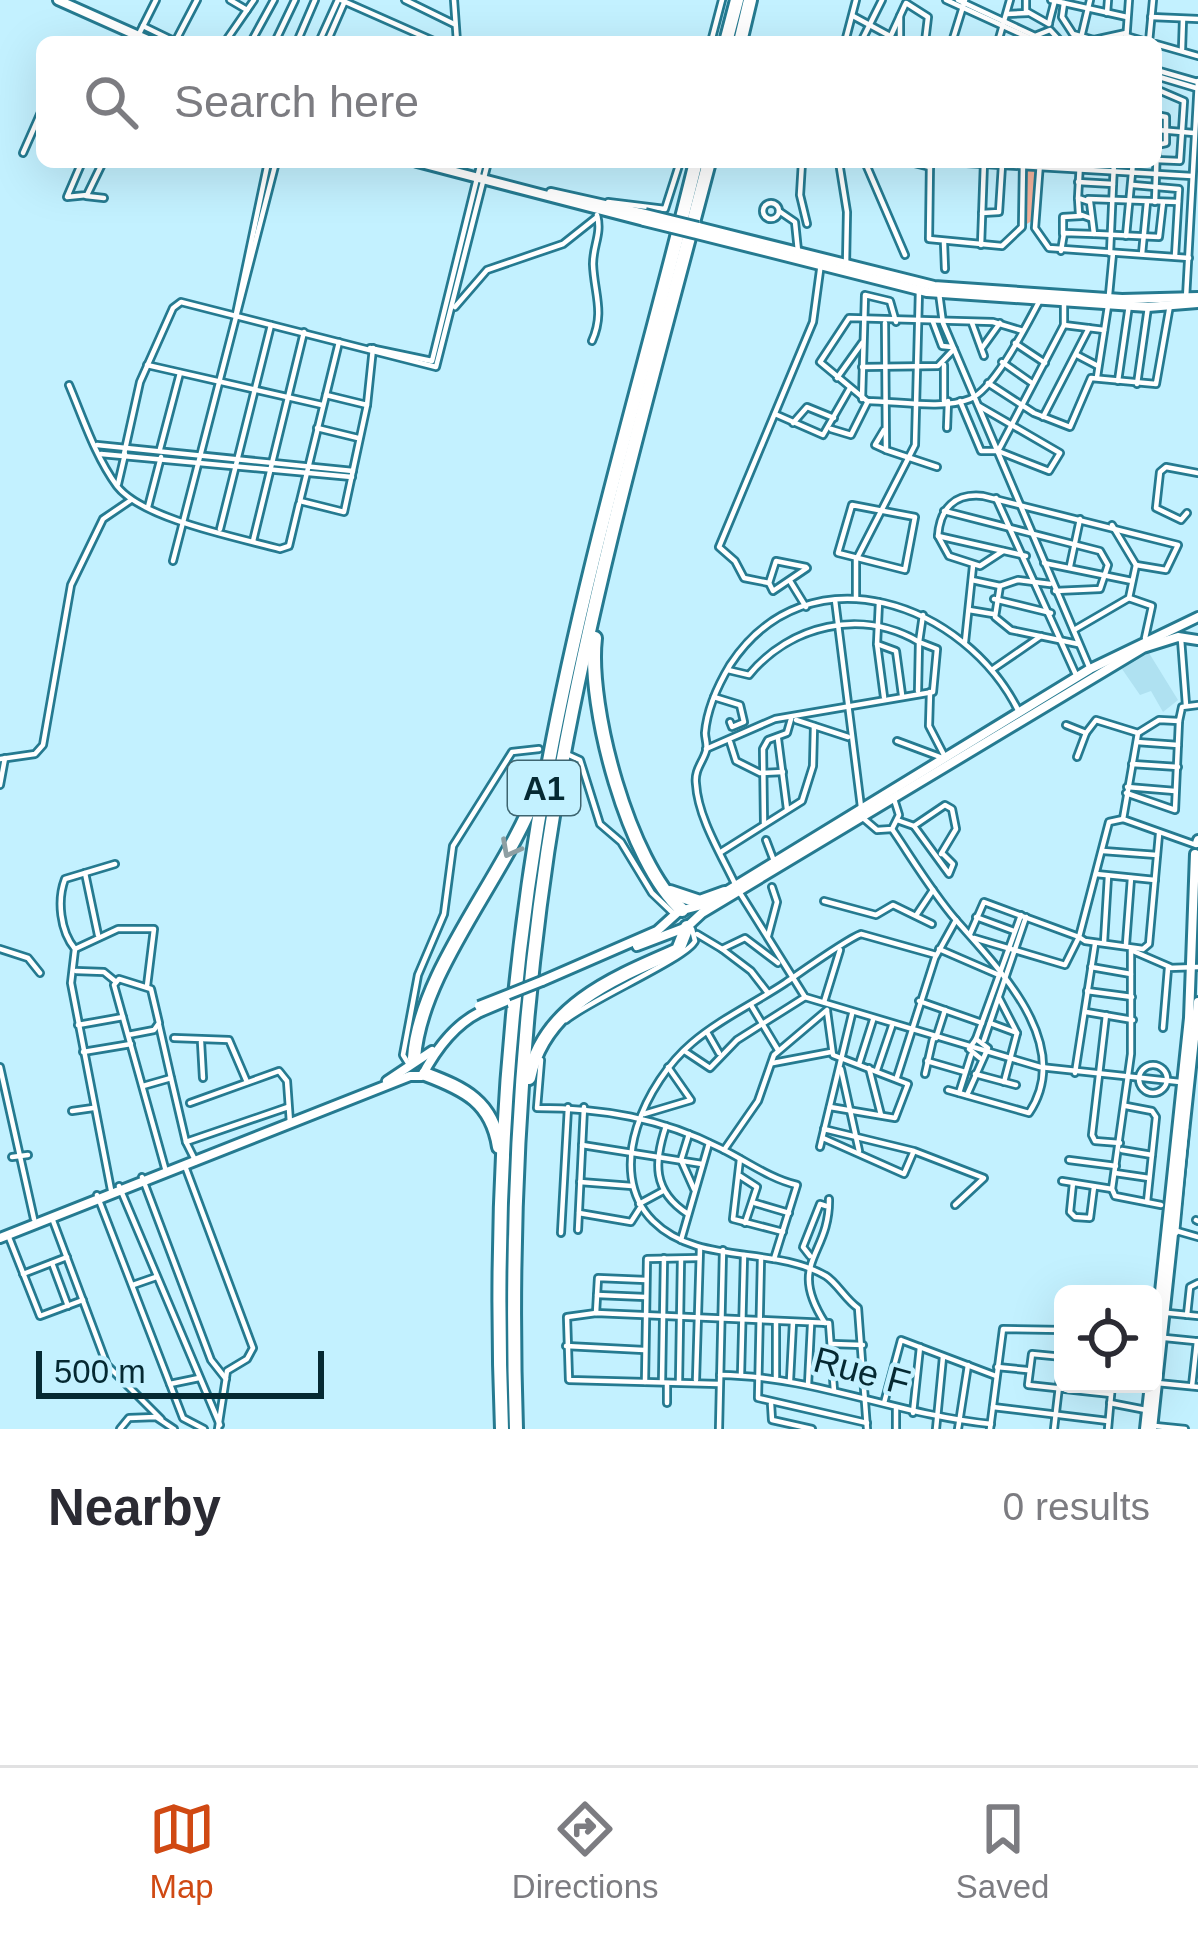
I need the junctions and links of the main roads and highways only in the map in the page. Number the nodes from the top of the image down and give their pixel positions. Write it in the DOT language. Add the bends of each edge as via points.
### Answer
graph roads {
  1 [pos="737,0"];
  2 [pos="751,0"];
  3 [pos="728,36"];
  4 [pos="742,36"];
  5 [pos="694,168"];
  6 [pos="707,168"];
  7 [pos="598,602"];
  8 [pos="548,763"];
  9 [pos="652,874"];
  10 [pos="733,890"];
  11 [pos="521,1108"];
  12 [pos="502,1171"];
  13 [pos="502,1429"];
  14 [pos="516,1429"];
  1 -- 3 [label="highway"];
  2 -- 4 [label="highway"];
  5 -- 8 [label="highway, A1"];
  6 -- 7 [label="highway, A1"];
  7 -- 9 [label="highway" via="598,707"];
  7 -- 11 [label="highway, A1" via="542,885"];
  8 -- 12 [label="highway, A1"];
  8 -- 12 [label="highway, one-way" via="422,1024 416,1066 486,1107"];
  9 -- 10 [label="highway" via="685,900"];
  9 -- 11 [label="highway" via="684,921 679,950 621,976 553,1023"];
  11 -- 14 [label="highway, A1"];
  12 -- 13 [label="highway, A1"];
}
